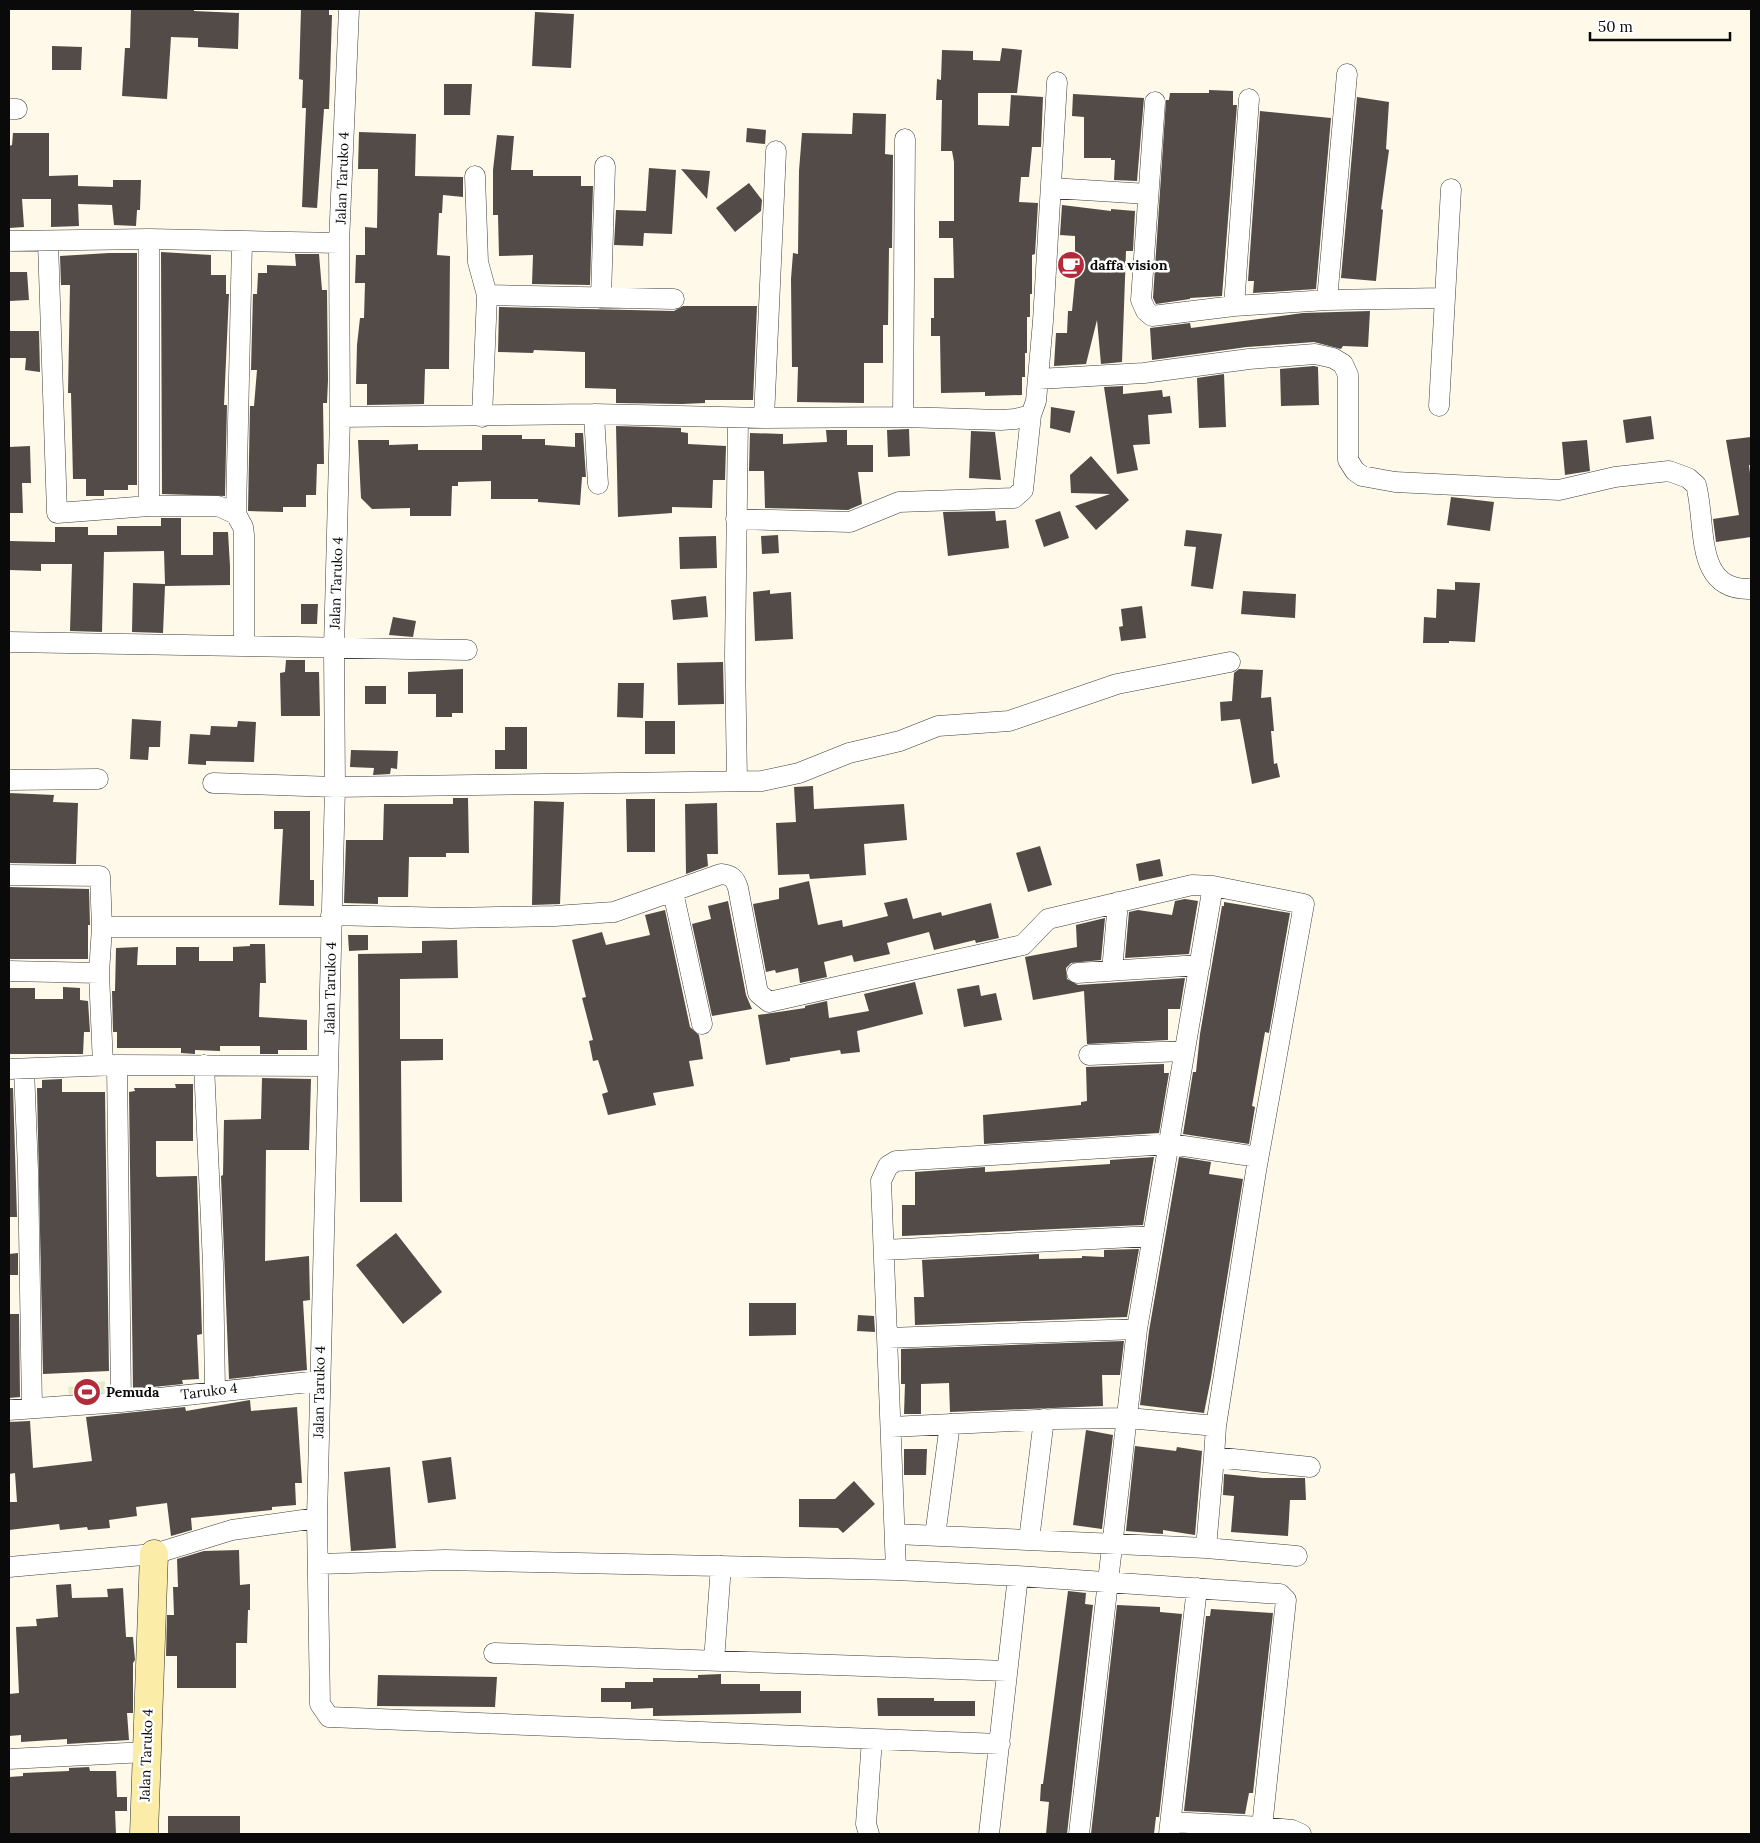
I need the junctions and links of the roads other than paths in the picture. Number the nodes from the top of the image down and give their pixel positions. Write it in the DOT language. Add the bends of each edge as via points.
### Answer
graph roads {
  1 [pos="349,9"];
  2 [pos="1347,74"];
  3 [pos="1057,82"];
  4 [pos="1249,99"];
  5 [pos="1155,102"];
  6 [pos="905,139"];
  7 [pos="776,151"];
  8 [pos="605,166"];
  9 [pos="475,176"];
  10 [pos="1052,188"];
  11 [pos="1451,189"];
  12 [pos="1148,194"];
  13 [pos="149,239"];
  14 [pos="9,242"];
  15 [pos="48,242"];
  16 [pos="242,242"];
  17 [pos="340,243"];
  18 [pos="488,295"];
  19 [pos="601,298"];
  20 [pos="1443,298"];
  21 [pos="674,299"];
  22 [pos="1327,300"];
  23 [pos="1234,306"];
  24 [pos="1038,379"];
  25 [pos="1439,406"];
  26 [pos="594,414"];
  27 [pos="1030,415"];
  28 [pos="340,417"];
  29 [pos="482,417"];
  30 [pos="903,417"];
  31 [pos="738,418"];
  32 [pos="764,418"];
  33 [pos="598,484"];
  34 [pos="149,506"];
  35 [pos="236,514"];
  36 [pos="736,519"];
  37 [pos="1751,590"];
  38 [pos="9,642"];
  39 [pos="244,646"];
  40 [pos="334,648"];
  41 [pos="467,650"];
  42 [pos="1230,662"];
  43 [pos="98,779"];
  44 [pos="9,780"];
  45 [pos="737,781"];
  46 [pos="213,783"];
  47 [pos="335,787"];
  48 [pos="9,875"];
  49 [pos="1212,886"];
  50 [pos="673,892"];
  51 [pos="1118,902"];
  52 [pos="331,921"];
  53 [pos="102,928"];
  54 [pos="1200,965"];
  55 [pos="1112,971"];
  56 [pos="9,972"];
  57 [pos="100,973"];
  58 [pos="1077,973"];
  59 [pos="702,1024"];
  60 [pos="1183,1051"];
  61 [pos="1089,1055"];
  62 [pos="110,1065"];
  63 [pos="204,1066"];
  64 [pos="328,1066"];
  65 [pos="16,1069"];
  66 [pos="1170,1144"];
  67 [pos="1258,1157"];
  68 [pos="1152,1236"];
  69 [pos="884,1250"];
  70 [pos="1137,1329"];
  71 [pos="888,1338"];
  72 [pos="319,1381"];
  73 [pos="215,1390"];
  74 [pos="121,1402"];
  75 [pos="32,1408"];
  76 [pos="9,1410"];
  77 [pos="1128,1418"];
  78 [pos="1044,1419"];
  79 [pos="950,1424"];
  80 [pos="1216,1426"];
  81 [pos="891,1427"];
  82 [pos="1214,1457"];
  83 [pos="1310,1467"];
  84 [pos="317,1518"];
  85 [pos="895,1534"];
  86 [pos="936,1536"];
  87 [pos="1029,1540"];
  88 [pos="1114,1544"];
  89 [pos="1206,1548"];
  90 [pos="154,1554"];
  91 [pos="1298,1556"];
  92 [pos="319,1564"];
  93 [pos="721,1566"];
  94 [pos="9,1567"];
  95 [pos="896,1570"];
  96 [pos="1018,1576"];
  97 [pos="1109,1582"];
  98 [pos="1197,1588"];
  99 [pos="494,1653"];
  100 [pos="714,1661"];
  101 [pos="1006,1671"];
  102 [pos="872,1739"];
  103 [pos="1000,1744"];
  104 [pos="146,1752"];
  105 [pos="9,1759"];
  106 [pos="1262,1827"];
  107 [pos="1170,1828"];
  108 [pos="144,1834"];
  109 [pos="869,1834"];
  110 [pos="989,1834"];
  111 [pos="1079,1834"];
  112 [pos="1301,1834"];
  1 -- 17 [label="street, Jalan Taruko 4"];
  2 -- 22 [label="street"];
  3 -- 10 [label="street"];
  4 -- 23 [label="street"];
  5 -- 12 [label="street"];
  6 -- 30 [label="street"];
  7 -- 32 [label="street"];
  8 -- 19 [label="street"];
  9 -- 18 [label="street" via="478,262"];
  10 -- 12 [label="street"];
  10 -- 24 [label="street"];
  11 -- 20 [label="street"];
  12 -- 23 [label="street" via="1141,300 1146,311 1157,316"];
  13 -- 15 [label="street"];
  13 -- 16 [label="street"];
  13 -- 34 [label="street"];
  14 -- 15 [label="street"];
  15 -- 34 [label="street" via="58,513"];
  16 -- 17 [label="street"];
  16 -- 35 [label="street"];
  17 -- 28 [label="street, Jalan Taruko 4"];
  18 -- 19 [label="street"];
  18 -- 29 [label="street"];
  19 -- 21 [label="street"];
  20 -- 22 [label="street"];
  20 -- 25 [label="street"];
  22 -- 23 [label="street"];
  24 -- 27 [label="street" via="1035,407"];
  24 -- 37 [label="street" via="1144,373 1315,354 1333,358 1343,364 1348,375 1348,460 1362,476 1395,482 1559,490 1615,477 1669,472 1688,478 1696,486 1710,570 1730,587"];
  26 -- 29 [label="street"];
  26 -- 31 [label="street"];
  26 -- 33 [label="street"];
  27 -- 30 [label="street" via="1001,420"];
  27 -- 36 [label="street" via="1023,490 1014,498 899,502 850,522"];
  28 -- 29 [label="street"];
  28 -- 40 [label="street, Jalan Taruko 4"];
  30 -- 32 [label="street"];
  31 -- 32 [label="street"];
  31 -- 36 [label="street"];
  34 -- 35 [label="street" via="218,506"];
  35 -- 39 [label="street" via="244,527"];
  36 -- 45 [label="street"];
  38 -- 39 [label="street"];
  39 -- 40 [label="street"];
  40 -- 41 [label="street"];
  40 -- 47 [label="street, Jalan Taruko 4"];
  42 -- 45 [label="street" via="1117,684 1009,721 938,726 900,741 849,753 799,774 762,781"];
  43 -- 44 [label="street"];
  45 -- 47 [label="street"];
  46 -- 47 [label="street"];
  47 -- 52 [label="street, Jalan Taruko 4"];
  48 -- 53 [label="street" via="100,876"];
  49 -- 51 [label="street" via="1192,885"];
  49 -- 54 [label="street"];
  49 -- 67 [label="street" via="1304,904"];
  50 -- 51 [label="street" via="721,874 734,878 758,993 769,1002 1023,945 1048,919"];
  50 -- 52 [label="street" via="614,912"];
  50 -- 59 [label="street"];
  51 -- 55 [label="street"];
  52 -- 53 [label="street"];
  52 -- 64 [label="street, Jalan Taruko 4"];
  53 -- 57 [label="street"];
  54 -- 55 [label="street"];
  54 -- 60 [label="street"];
  55 -- 58 [label="street"];
  56 -- 57 [label="street"];
  57 -- 62 [label="street"];
  60 -- 61 [label="street"];
  60 -- 66 [label="street"];
  62 -- 63 [label="street"];
  62 -- 65 [label="street"];
  62 -- 74 [label="street"];
  63 -- 64 [label="street"];
  63 -- 73 [label="street"];
  64 -- 72 [label="street, Jalan Taruko 4"];
  65 -- 75 [label="street" via="28,1170"];
  66 -- 67 [label="street"];
  66 -- 68 [label="street"];
  66 -- 69 [label="street" via="896,1161 888,1166 882,1181"];
  67 -- 80 [label="street"];
  68 -- 69 [label="street"];
  68 -- 70 [label="street"];
  69 -- 71 [label="street"];
  70 -- 71 [label="street"];
  70 -- 77 [label="street"];
  71 -- 81 [label="street"];
  72 -- 73 [label="street, Taruko 4"];
  72 -- 84 [label="street, Jalan Taruko 4"];
  73 -- 74 [label="street, Taruko 4"];
  74 -- 75 [label="street, Taruko 4"];
  75 -- 76 [label="street, Taruko 4"];
  77 -- 78 [label="street"];
  77 -- 80 [label="street"];
  77 -- 88 [label="street"];
  78 -- 79 [label="street"];
  78 -- 87 [label="street"];
  79 -- 81 [label="street"];
  79 -- 86 [label="street"];
  80 -- 82 [label="street"];
  81 -- 85 [label="street"];
  82 -- 83 [label="street"];
  82 -- 89 [label="street"];
  84 -- 90 [label="street" via="232,1530"];
  84 -- 92 [label="street, Jalan Taruko 4"];
  85 -- 86 [label="street"];
  85 -- 95 [label="street"];
  86 -- 87 [label="street"];
  87 -- 88 [label="street"];
  88 -- 89 [label="street"];
  88 -- 97 [label="street"];
  89 -- 91 [label="street"];
  90 -- 94 [label="street"];
  90 -- 104 [label="street, Jalan Taruko 4"];
  92 -- 93 [label="street" via="445,1560"];
  92 -- 102 [label="street, Jalan Taruko 4" via="320,1704 325,1714 333,1718"];
  93 -- 95 [label="street"];
  93 -- 100 [label="street"];
  95 -- 96 [label="street"];
  96 -- 97 [label="street"];
  96 -- 101 [label="street"];
  97 -- 98 [label="street"];
  97 -- 111 [label="street"];
  98 -- 106 [label="street" via="1280,1594 1286,1600"];
  98 -- 107 [label="street"];
  99 -- 100 [label="street"];
  100 -- 101 [label="street"];
  101 -- 103 [label="street"];
  102 -- 103 [label="street, Jalan Taruko 4"];
  102 -- 109 [label="street" via="866,1824"];
  103 -- 110 [label="street"];
  104 -- 105 [label="street"];
  104 -- 108 [label="street, Jalan Taruko 4"];
  106 -- 107 [label="street"];
  106 -- 112 [label="street"];
}
